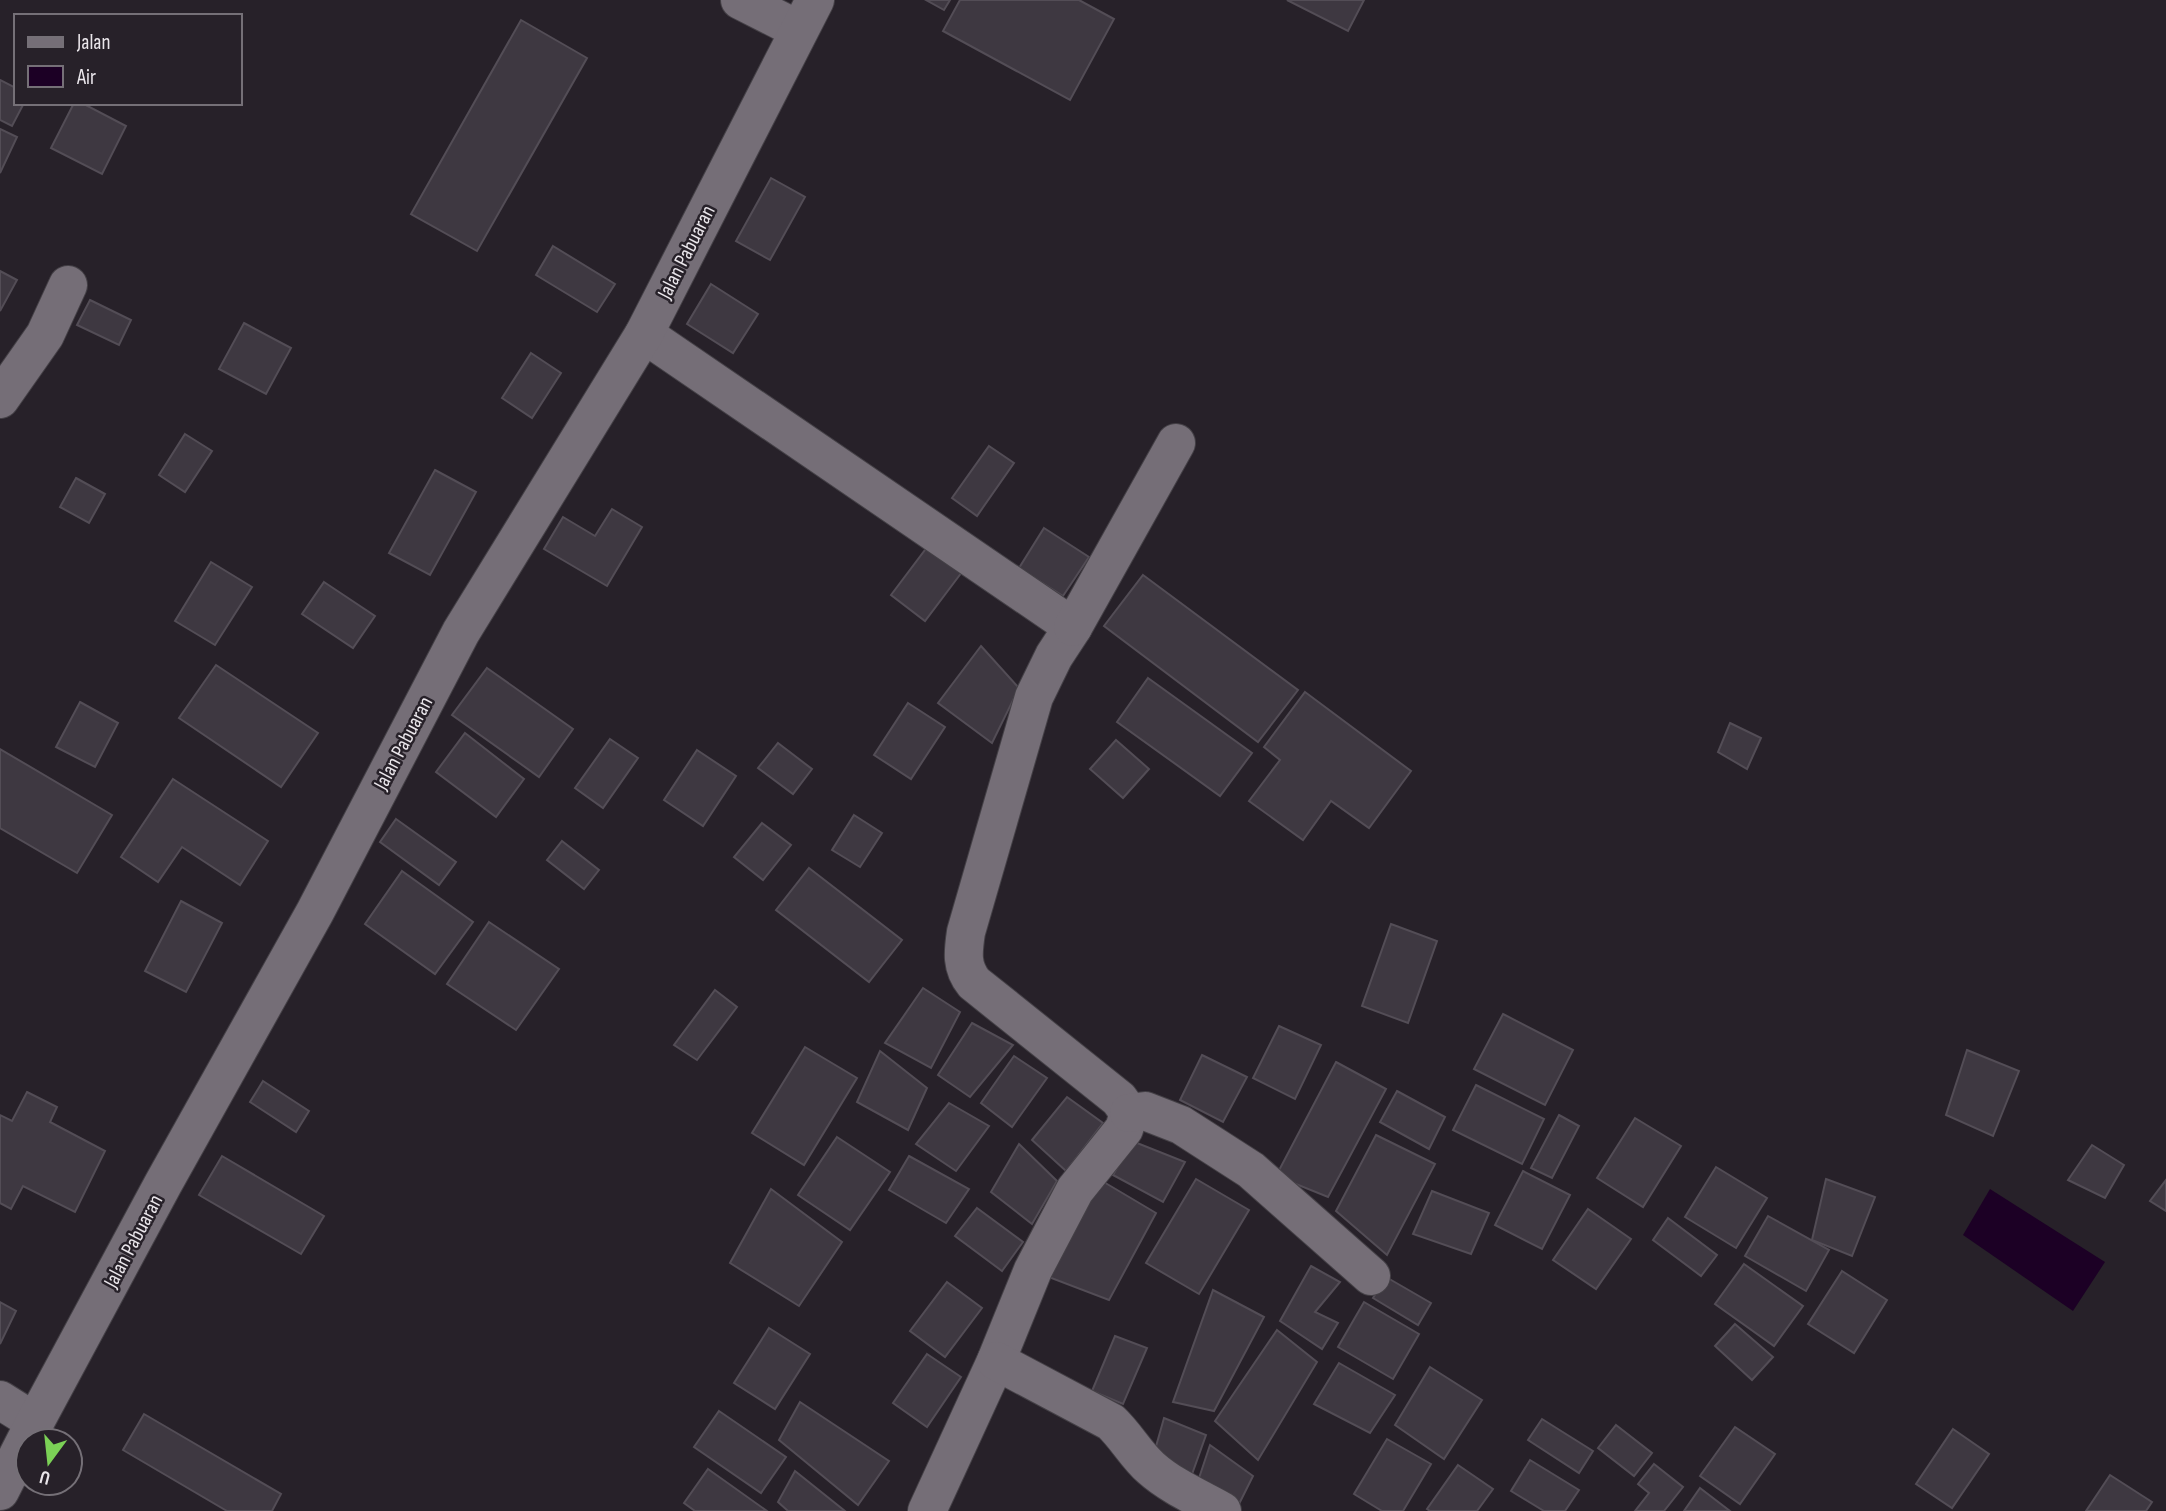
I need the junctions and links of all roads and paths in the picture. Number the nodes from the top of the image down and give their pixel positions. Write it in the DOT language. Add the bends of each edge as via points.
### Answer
graph roads {
  1 [pos="740,0"];
  2 [pos="807,15"];
  3 [pos="68,285"];
  4 [pos="644,334"];
  5 [pos="3,392"];
  6 [pos="1176,443"];
  7 [pos="1073,627"];
  8 [pos="1129,1113"];
  9 [pos="1371,1276"];
  10 [pos="996,1361"];
  11 [pos="0,1400"];
  12 [pos="35,1422"];
  13 [pos="0,1492"];
  14 [pos="927,1511"];
  15 [pos="1222,1511"];
  1 -- 2 [label="street"];
  2 -- 4 [label="street, Jalan Pabuaran"];
  3 -- 5 [label="street" via="45,335"];
  4 -- 7 [label="street"];
  4 -- 12 [label="street, Jalan Pabuaran" via="461,632 315,912"];
  6 -- 7 [label="street"];
  7 -- 8 [label="street" via="1034,697 966,932 963,960 974,983 1119,1099"];
  8 -- 9 [label="street" via="1145,1111 1181,1125 1251,1170"];
  8 -- 10 [label="street" via="1124,1129 1075,1190 1033,1270"];
  10 -- 14 [label="street"];
  10 -- 15 [label="street" via="1111,1422 1148,1466"];
  11 -- 12 [label="street"];
  12 -- 13 [label="street, Jalan Pabuaran"];
}
